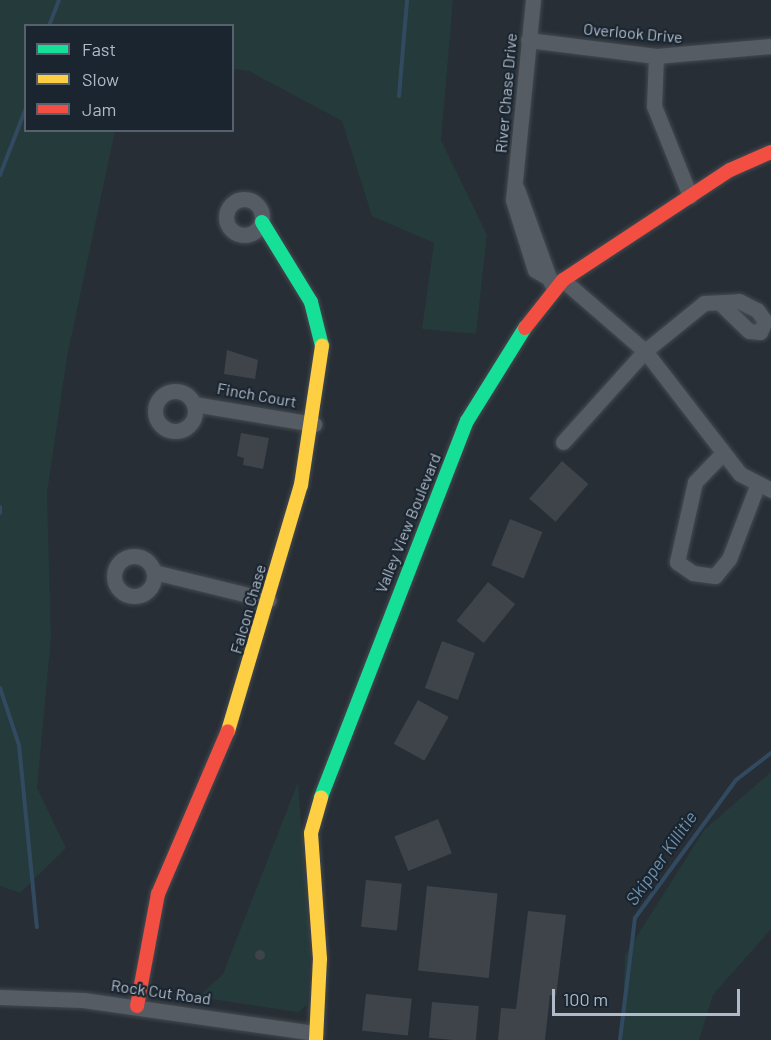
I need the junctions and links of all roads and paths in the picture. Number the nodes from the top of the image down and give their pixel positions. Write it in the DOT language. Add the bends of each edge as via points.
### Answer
graph roads {
  1 [pos="533,0"];
  2 [pos="528,40"];
  3 [pos="771,46"];
  4 [pos="656,56"];
  5 [pos="771,153"];
  6 [pos="690,196"];
  7 [pos="262,222"];
  8 [pos="555,283"];
  9 [pos="722,305"];
  10 [pos="645,351"];
  11 [pos="194,404"];
  12 [pos="314,424"];
  13 [pos="563,442"];
  14 [pos="723,453"];
  15 [pos="764,488"];
  16 [pos="154,572"];
  17 [pos="269,600"];
  18 [pos="0,997"];
  19 [pos="138,1006"];
  20 [pos="316,1036"];
  1 -- 2 [label="street, River Chase Drive"];
  2 -- 4 [label="street, Overlook Drive"];
  2 -- 8 [label="street, River Chase Drive" via="518,189"];
  3 -- 4 [label="street, Overlook Drive"];
  4 -- 6 [label="street" via="654,106"];
  5 -- 6 [label="street, Valley View Boulevard"];
  6 -- 8 [label="street, Valley View Boulevard"];
  7 -- 12 [label="street, Falcon Chase" via="311,302 322,336"];
  8 -- 10 [label="street"];
  8 -- 20 [label="street, Valley View Boulevard" via="508,350 467,422 328,772 311,833 320,959"];
  9 -- 10 [label="street" via="697,308"];
  10 -- 13 [label="street"];
  10 -- 14 [label="street"];
  11 -- 12 [label="street, Finch Court"];
  12 -- 17 [label="street, Falcon Chase"];
  14 -- 15 [label="street"];
  14 -- 15 [label="street" via="695,482 677,562 693,573 715,576 729,559"];
  16 -- 17 [label="street"];
  17 -- 19 [label="street, Falcon Chase" via="242,697 158,894"];
  18 -- 19 [label="street, Rock Cut Road"];
  19 -- 20 [label="street, Rock Cut Road"];
}
